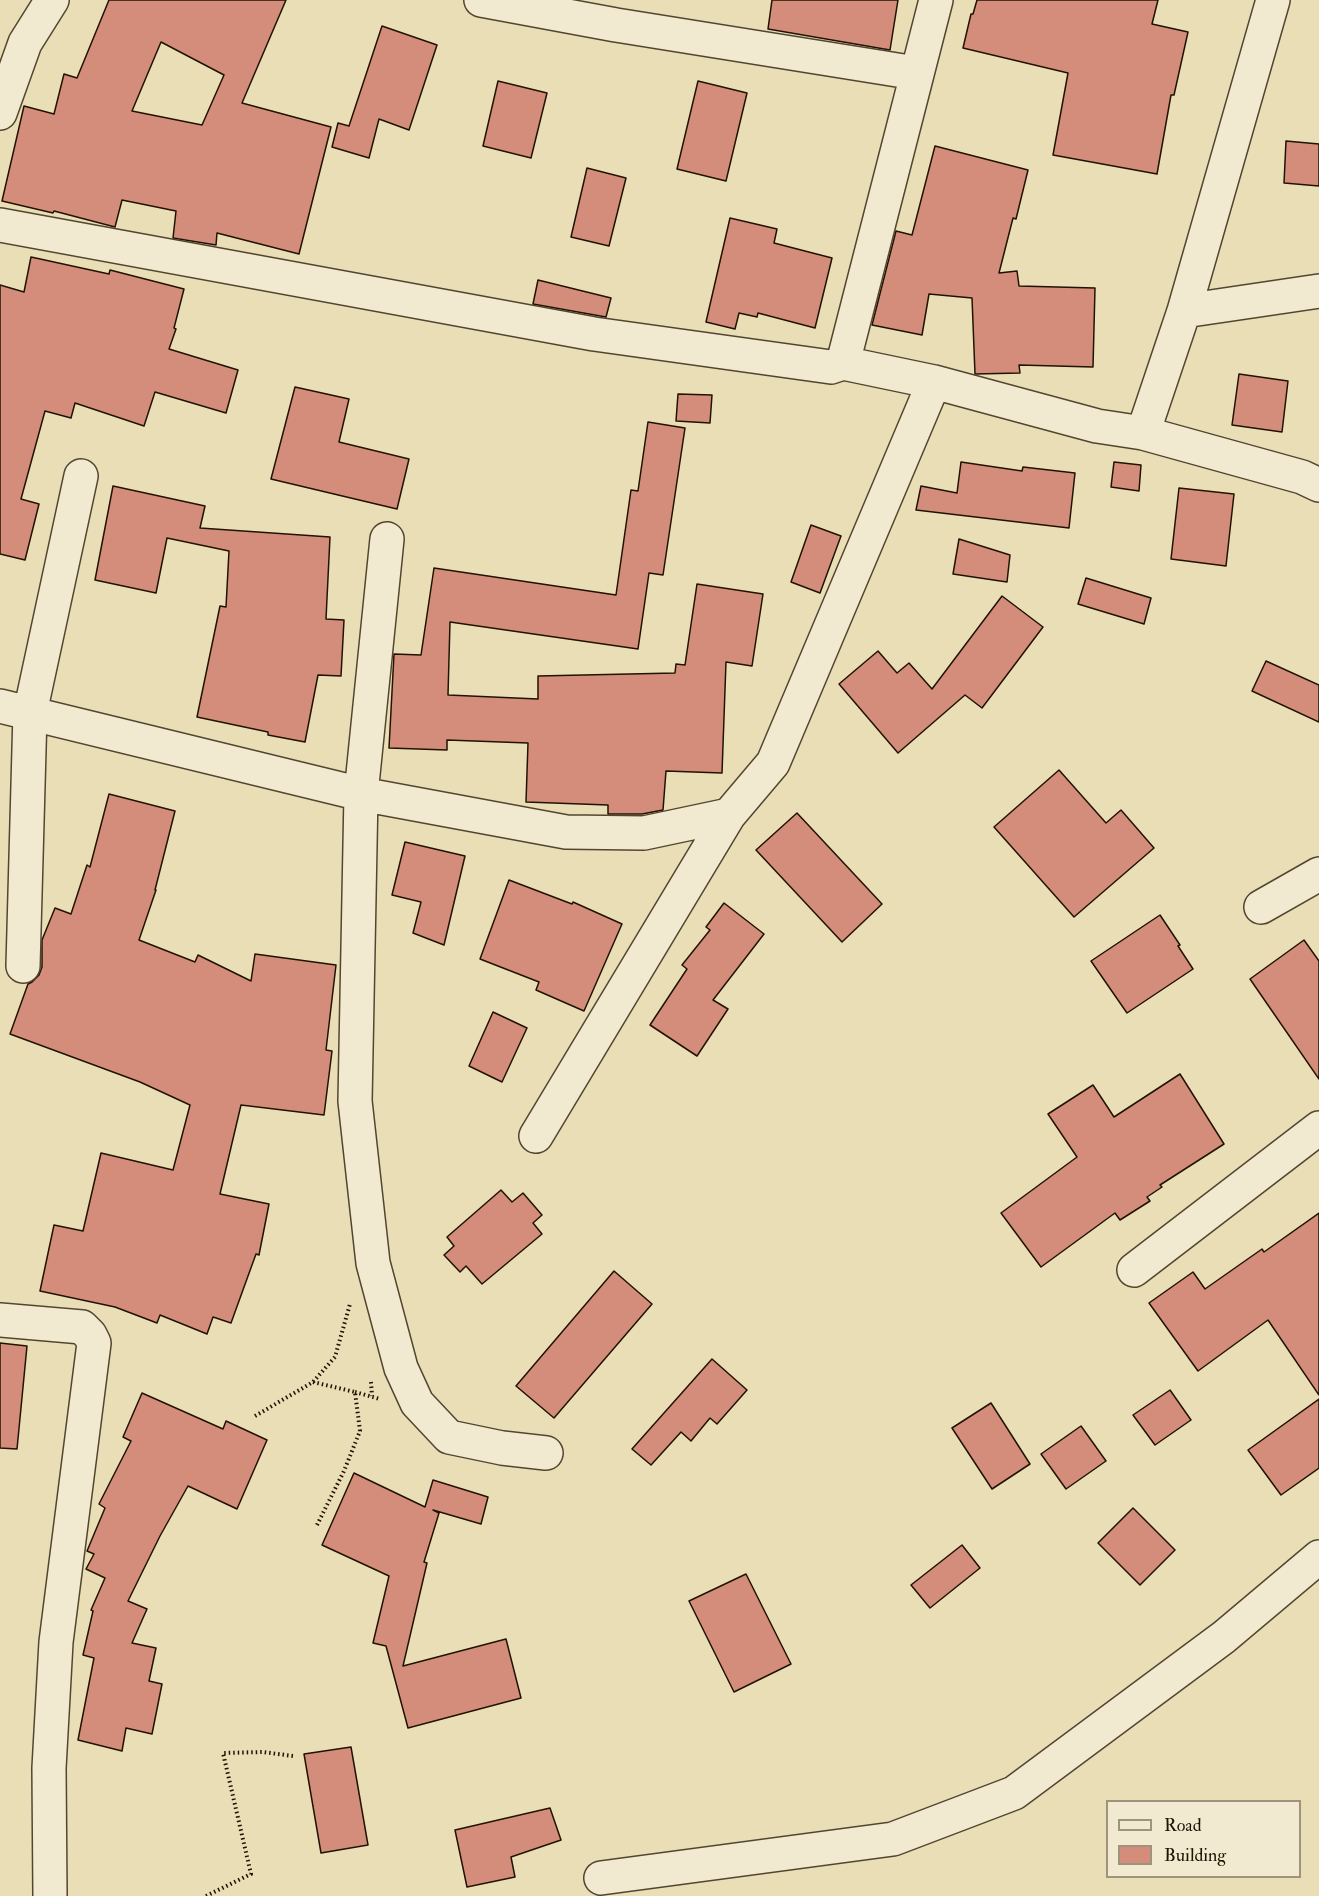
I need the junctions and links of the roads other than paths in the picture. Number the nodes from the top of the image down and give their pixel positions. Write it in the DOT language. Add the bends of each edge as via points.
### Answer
graph roads {
  1 [pos="52,0"];
  2 [pos="481,0"];
  3 [pos="936,0"];
  4 [pos="1273,0"];
  5 [pos="618,13"];
  6 [pos="916,73"];
  7 [pos="0,113"];
  8 [pos="0,225"];
  9 [pos="1319,291"];
  10 [pos="1184,311"];
  11 [pos="843,363"];
  12 [pos="934,382"];
  13 [pos="1143,433"];
  14 [pos="81,476"];
  15 [pos="1319,485"];
  16 [pos="387,539"];
  17 [pos="15,710"];
  18 [pos="360,794"];
  19 [pos="729,815"];
  20 [pos="1319,873"];
  21 [pos="1262,907"];
  22 [pos="23,966"];
  23 [pos="1319,1128"];
  24 [pos="536,1136"];
  25 [pos="1134,1270"];
  26 [pos="0,1320"];
  27 [pos="546,1453"];
  28 [pos="1319,1557"];
  29 [pos="601,1878"];
  30 [pos="50,1896"];
  1 -- 7 [label="street" via="25,43"];
  2 -- 5 [label="street"];
  3 -- 6 [label="street"];
  4 -- 10 [label="street"];
  5 -- 6 [label="street"];
  6 -- 11 [label="street"];
  8 -- 11 [label="street" via="594,334 831,367"];
  9 -- 10 [label="street"];
  10 -- 13 [label="street"];
  11 -- 12 [label="street"];
  12 -- 13 [label="street" via="1097,426"];
  12 -- 19 [label="street" via="773,763"];
  13 -- 15 [label="street"];
  14 -- 17 [label="street"];
  16 -- 18 [label="street"];
  17 -- 18 [label="street"];
  17 -- 22 [label="street"];
  18 -- 19 [label="street" via="566,832 644,833"];
  18 -- 27 [label="street" via="355,1101 373,1263 400,1368 417,1403 449,1437"];
  19 -- 24 [label="street"];
  20 -- 21 [label="street"];
  23 -- 25 [label="street"];
  26 -- 30 [label="street" via="82,1327 94,1343 56,1642 49,1768"];
  28 -- 29 [label="street" via="1224,1637 1014,1793 893,1839"];
}
